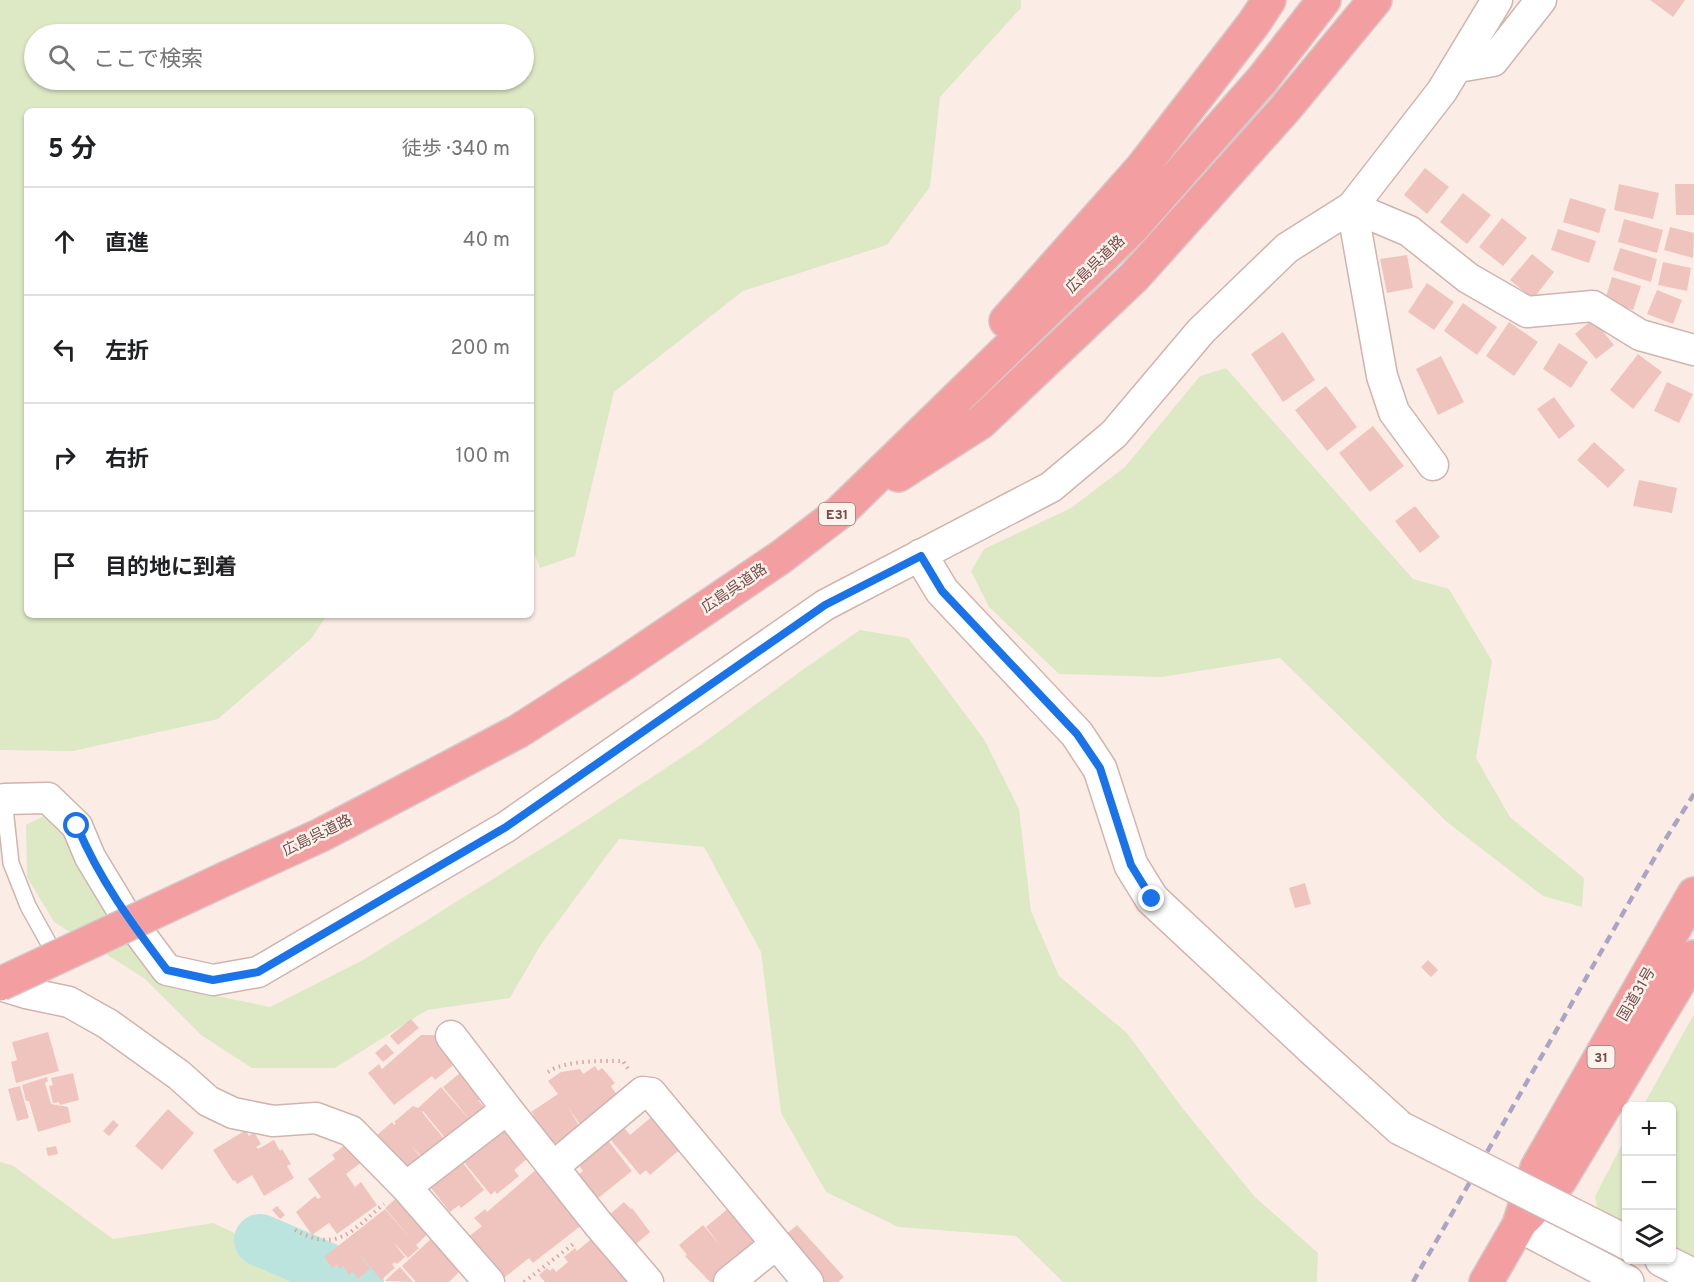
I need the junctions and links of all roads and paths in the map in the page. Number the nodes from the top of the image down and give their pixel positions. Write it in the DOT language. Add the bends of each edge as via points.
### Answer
graph roads {
  1 [pos="1269,0"];
  2 [pos="1324,0"];
  3 [pos="1375,0"];
  4 [pos="1497,0"];
  5 [pos="1541,0"];
  6 [pos="1458,67"];
  7 [pos="1352,207"];
  8 [pos="1694,350"];
  9 [pos="1433,465"];
  10 [pos="840,512"];
  11 [pos="921,556"];
  12 [pos="781,557"];
  13 [pos="2,800"];
  14 [pos="1694,894"];
  15 [pos="48,942"];
  16 [pos="1694,957"];
  17 [pos="0,985"];
  18 [pos="451,1036"];
  19 [pos="548,1072"];
  20 [pos="642,1092"];
  21 [pos="507,1109"];
  22 [pos="553,1167"];
  23 [pos="406,1187"];
  24 [pos="599,1225"];
  25 [pos="1519,1225"];
  26 [pos="295,1230"];
  27 [pos="1622,1240"];
  28 [pos="776,1244"];
  29 [pos="1670,1264"];
  30 [pos="1694,1276"];
  31 [pos="489,1282"];
  32 [pos="524,1282"];
  33 [pos="648,1282"];
  34 [pos="729,1282"];
  35 [pos="808,1282"];
  36 [pos="1486,1282"];
  37 [pos="1627,1282"];
  1 -- 12 [label="highway" via="1142,169 1034,290"];
  2 -- 10 [label="highway, 広島呉道路 / E31" via="1262,80 1132,228"];
  3 -- 10 [label="highway" via="1284,110 1134,277 981,422"];
  4 -- 6 [label="street"];
  5 -- 6 [label="street" via="1493,61"];
  6 -- 7 [label="street" via="1443,92"];
  7 -- 8 [label="street" via="1409,231 1468,278 1527,312 1593,306 1640,335"];
  7 -- 9 [label="street" via="1382,376 1394,412"];
  7 -- 11 [label="street" via="1287,248 1201,331 1114,434 1051,487"];
  10 -- 12 [label="highway, 広島呉道路 / E31"];
  11 -- 13 [label="street" via="825,605 506,827 258,972 213,980 167,970 122,910 90,857 77,826 48,798"];
  11 -- 27 [label="street, bridge" via="942,591 1077,734 1100,768 1131,865 1152,899 1400,1128"];
  12 -- 17 [label="highway, 広島呉道路 / E31, bridge" via="517,732 321,835"];
  13 -- 15 [label="lane" via="11,863"];
  14 -- 25 [label="highway, 国道31号 / 31" via="1537,1168"];
  16 -- 25 [label="highway, 国道31号 / 31" via="1560,1180"];
  17 -- 23 [label="street" via="69,1002 108,1024 208,1101 233,1113 273,1121 316,1118 351,1131"];
  18 -- 21 [label="street"];
  19 -- 20 [label="path" via="556,1066 623,1061"];
  20 -- 22 [label="street"];
  20 -- 28 [label="street" via="651,1093"];
  21 -- 22 [label="street"];
  21 -- 23 [label="street"];
  22 -- 24 [label="street"];
  23 -- 26 [label="path" via="341,1238 327,1241"];
  23 -- 31 [label="street"];
  24 -- 32 [label="path"];
  24 -- 33 [label="street"];
  25 -- 36 [label="highway, 国道31号 / 31"];
  25 -- 37 [label="street"];
  28 -- 34 [label="street"];
  28 -- 35 [label="street"];
  29 -- 30 [label="street"];
}
